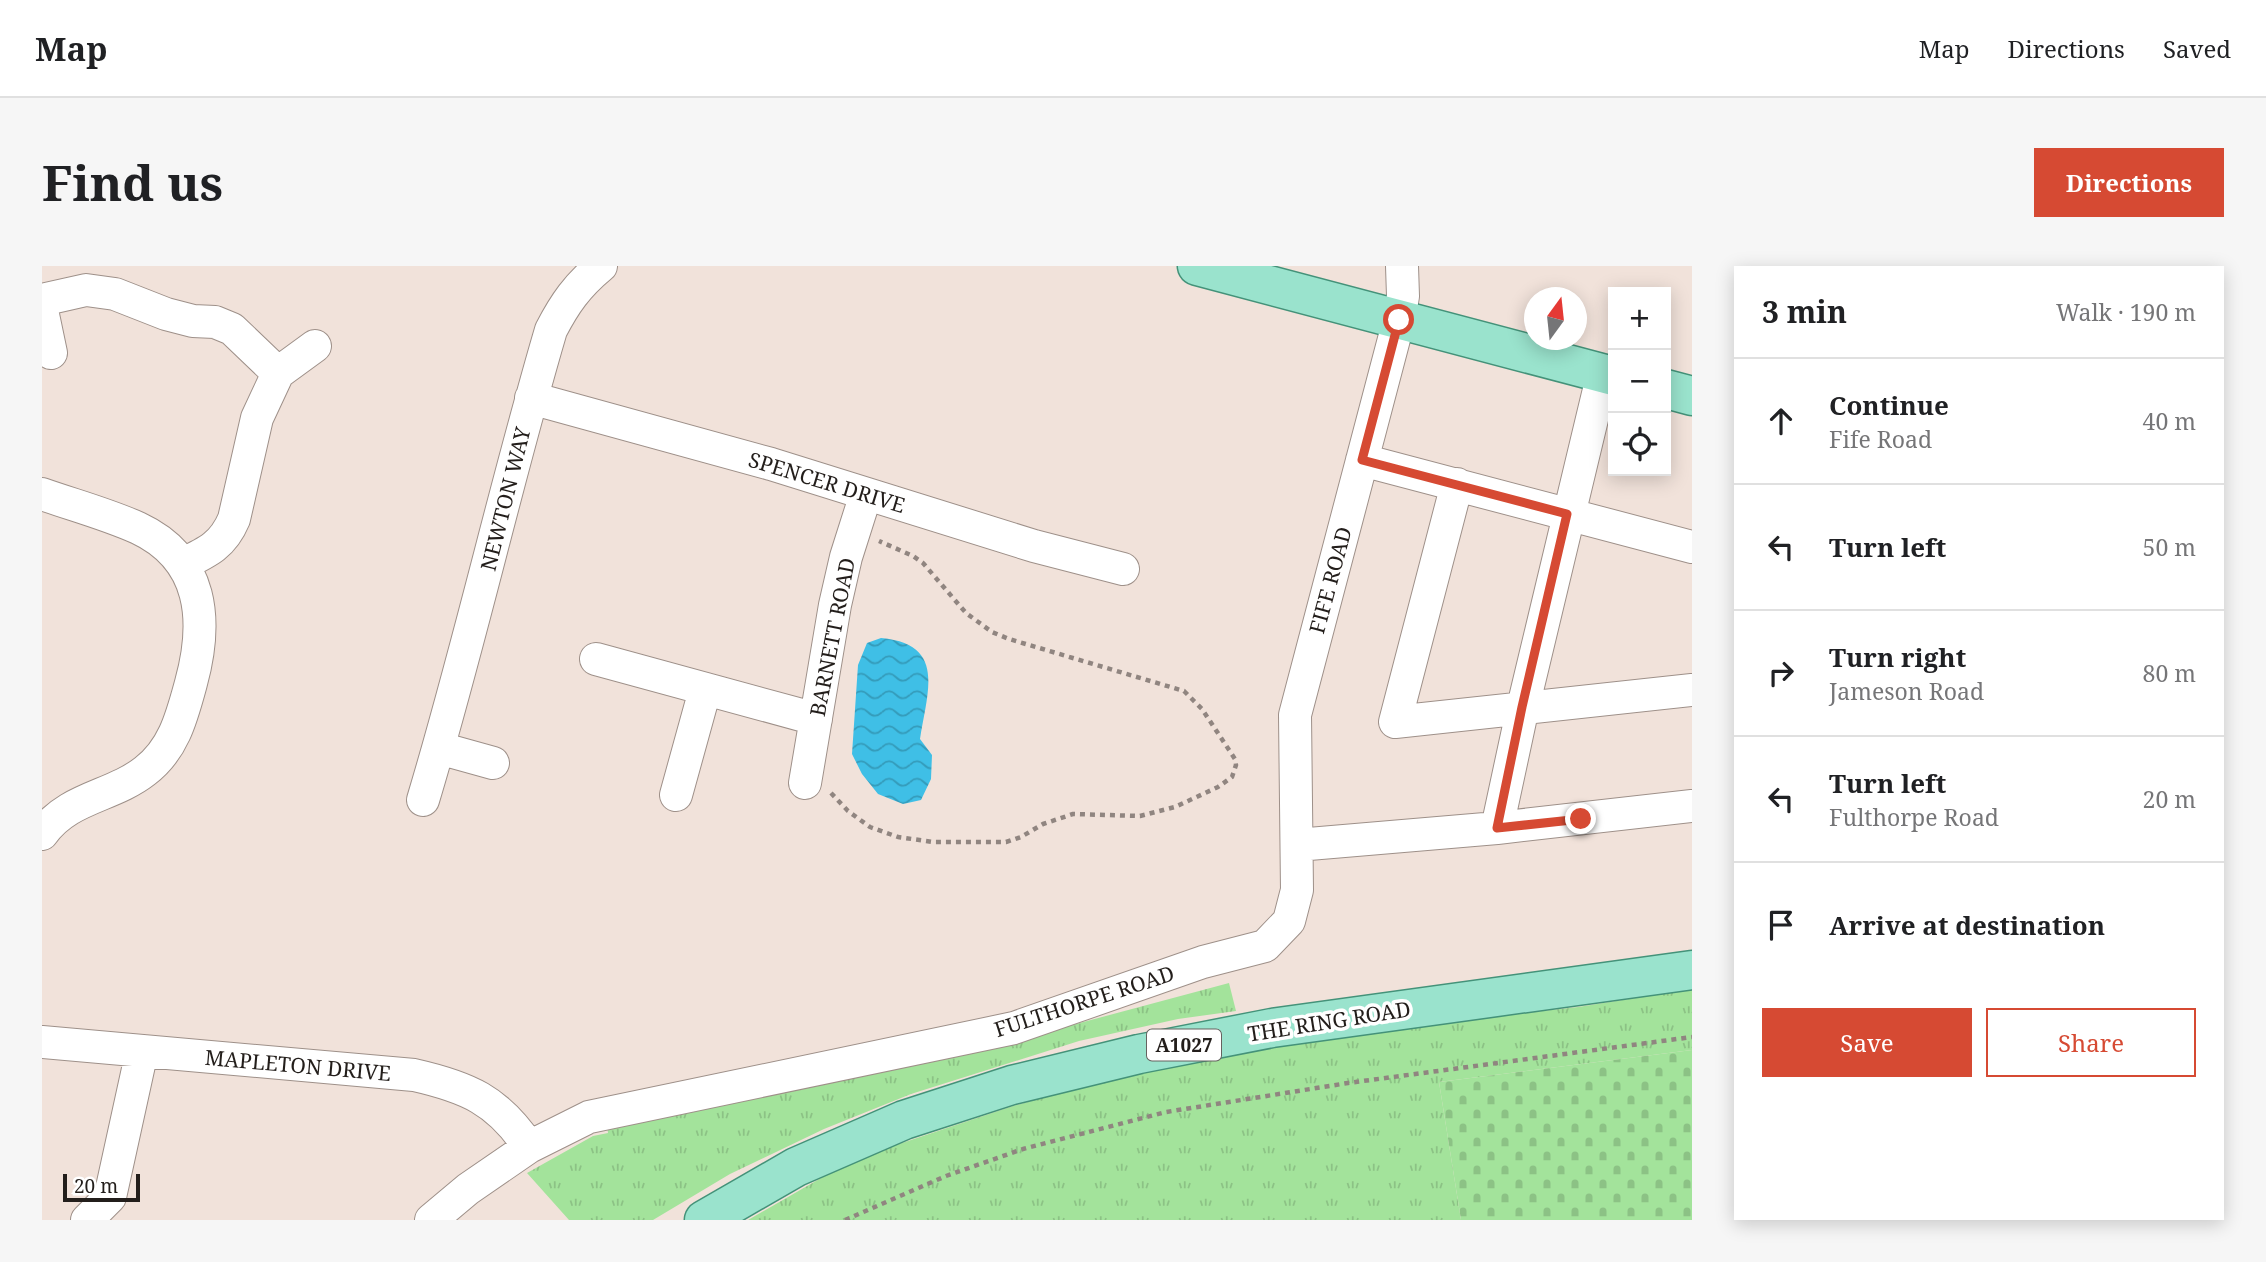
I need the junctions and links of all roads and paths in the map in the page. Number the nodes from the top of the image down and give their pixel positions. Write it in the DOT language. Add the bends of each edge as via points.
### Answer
graph roads {
  1 [pos="601,266"];
  2 [pos="1197,266"];
  3 [pos="1402,266"];
  4 [pos="42,300"];
  5 [pos="42,310"];
  6 [pos="1399,320"];
  7 [pos="315,346"];
  8 [pos="51,352"];
  9 [pos="278,373"];
  10 [pos="1608,374"];
  11 [pos="1671,390"];
  12 [pos="1692,396"];
  13 [pos="531,398"];
  14 [pos="1362,460"];
  15 [pos="1457,484"];
  16 [pos="42,494"];
  17 [pos="866,494"];
  18 [pos="1567,514"];
  19 [pos="854,532"];
  20 [pos="1692,547"];
  21 [pos="183,564"];
  22 [pos="1123,569"];
  23 [pos="596,659"];
  24 [pos="705,690"];
  25 [pos="1692,690"];
  26 [pos="1522,707"];
  27 [pos="816,719"];
  28 [pos="439,748"];
  29 [pos="493,763"];
  30 [pos="805,783"];
  31 [pos="676,795"];
  32 [pos="423,800"];
  33 [pos="1692,806"];
  34 [pos="1497,828"];
  35 [pos="42,834"];
  36 [pos="1297,845"];
  37 [pos="1692,970"];
  38 [pos="1692,1037"];
  39 [pos="42,1042"];
  40 [pos="142,1051"];
  41 [pos="529,1147"];
  42 [pos="87,1220"];
  43 [pos="431,1220"];
  44 [pos="704,1220"];
  45 [pos="845,1220"];
  1 -- 13 [label="street, NEWTON WAY" via="579,284 563,307 551,330"];
  2 -- 6 [label="main road"];
  3 -- 6 [label="street, FIFE ROAD" via="1404,296"];
  4 -- 9 [label="street" via="86,290 115,294 193,321 215,322 232,329"];
  5 -- 8 [label="street"];
  6 -- 10 [label="main road"];
  6 -- 14 [label="street, FIFE ROAD"];
  7 -- 9 [label="street"];
  9 -- 21 [label="street" via="257,418 228,534 211,550"];
  10 -- 18 [label="street"];
  11 -- 12 [label="main road"];
  13 -- 17 [label="street, SPENCER DRIVE"];
  13 -- 28 [label="street, NEWTON WAY"];
  14 -- 15 [label="street"];
  14 -- 36 [label="street, FIFE ROAD" via="1294,715"];
  15 -- 18 [label="street"];
  15 -- 26 [label="street" via="1395,722"];
  16 -- 21 [label="street" via="139,529"];
  17 -- 19 [label="street, BARNETT ROAD"];
  17 -- 22 [label="street, SPENCER DRIVE"];
  18 -- 20 [label="street"];
  18 -- 26 [label="street"];
  19 -- 27 [label="street, BARNETT ROAD" via="835,605"];
  19 -- 30 [label="path" via="923,563 966,612 992,632 1184,691 1202,709 1235,759 1236,771 1218,787 1175,807 1140,816 1073,814 1006,842 933,842 890,835 859,821 828,789"];
  21 -- 35 [label="street" via="198,602 201,635 180,725 147,770 121,787 72,805"];
  23 -- 24 [label="street"];
  24 -- 27 [label="street"];
  24 -- 31 [label="street"];
  25 -- 26 [label="street"];
  26 -- 34 [label="street"];
  27 -- 30 [label="street, BARNETT ROAD"];
  28 -- 29 [label="street"];
  28 -- 32 [label="street, NEWTON WAY"];
  33 -- 34 [label="street"];
  34 -- 36 [label="street"];
  36 -- 41 [label="street, FULTHORPE ROAD" via="1297,890 1289,921 1265,946 1203,962 1014,1028 589,1117"];
  37 -- 44 [label="main road, THE RING ROAD / A1027" via="1272,1028 1012,1085 904,1120 796,1167"];
  38 -- 45 [label="path" via="1166,1112 1023,1149"];
  39 -- 40 [label="street, MAPLETON DRIVE"];
  40 -- 41 [label="street, MAPLETON DRIVE" via="442,1081 500,1110"];
  40 -- 42 [label="street" via="110,1197"];
  41 -- 43 [label="street, FULTHORPE ROAD"];
}
